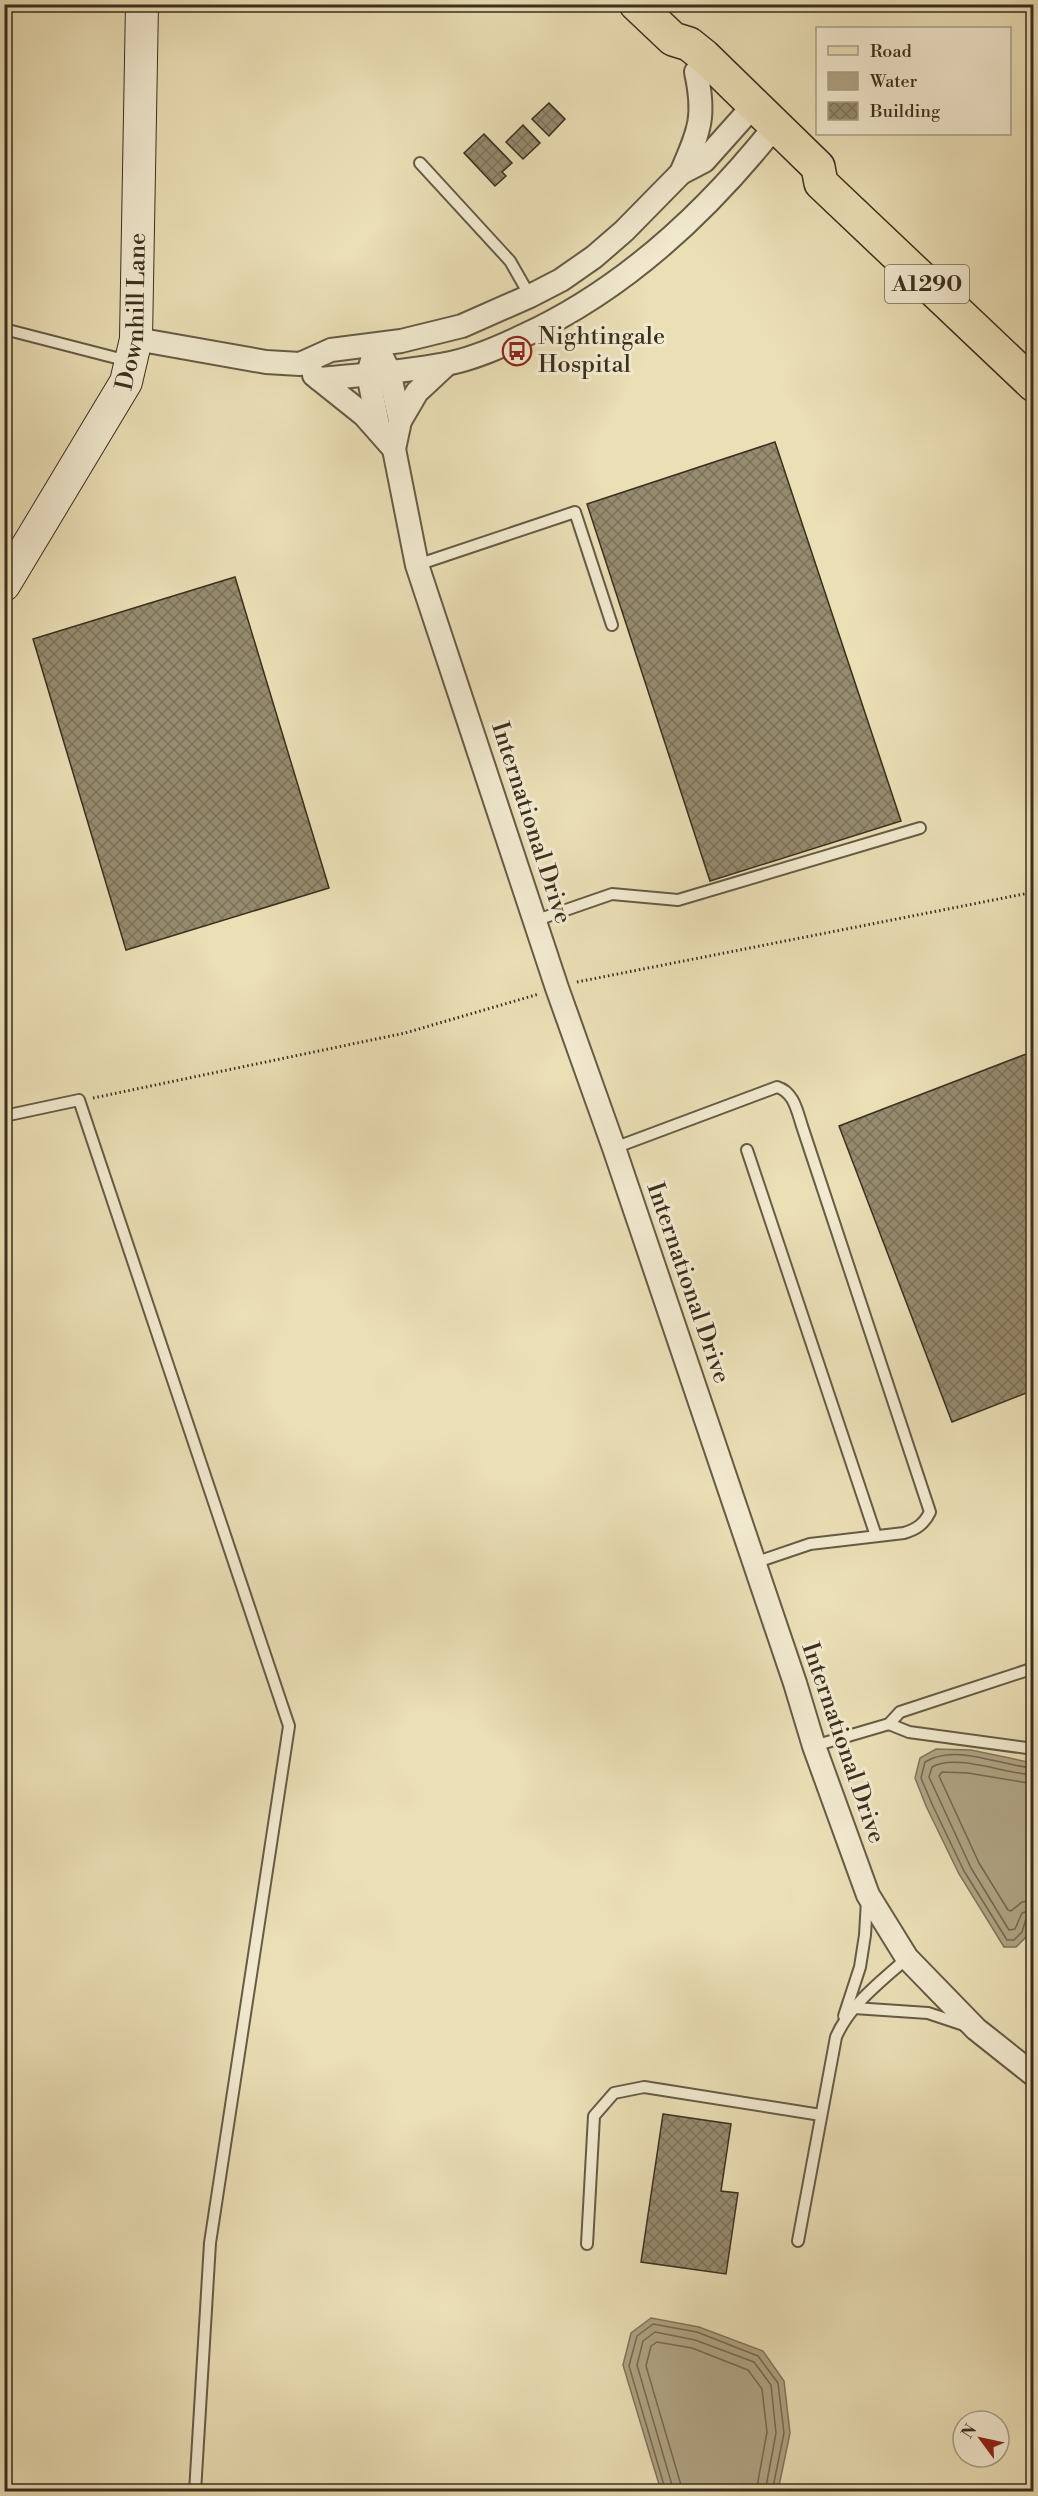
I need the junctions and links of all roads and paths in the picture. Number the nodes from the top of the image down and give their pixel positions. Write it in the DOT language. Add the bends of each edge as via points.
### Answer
graph roads {
  1 [pos="142,4"];
  2 [pos="636,4"];
  3 [pos="673,39"];
  4 [pos="696,72"];
  5 [pos="759,122"];
  6 [pos="420,163"];
  7 [pos="681,173"];
  8 [pos="530,296"];
  9 [pos="4,329"];
  10 [pos="376,344"];
  11 [pos="134,350"];
  12 [pos="300,364"];
  13 [pos="447,364"];
  14 [pos="379,373"];
  15 [pos="319,380"];
  16 [pos="1034,385"];
  17 [pos="400,421"];
  18 [pos="379,430"];
  19 [pos="394,449"];
  20 [pos="417,566"];
  21 [pos="4,585"];
  22 [pos="612,625"];
  23 [pos="920,828"];
  24 [pos="1034,892"];
  25 [pos="534,921"];
  26 [pos="575,982"];
  27 [pos="537,994"];
  28 [pos="79,1100"];
  29 [pos="4,1116"];
  30 [pos="614,1148"];
  31 [pos="747,1150"];
  32 [pos="876,1536"];
  33 [pos="754,1563"];
  34 [pos="1034,1668"];
  35 [pos="889,1724"];
  36 [pos="814,1746"];
  37 [pos="1034,1749"];
  38 [pos="868,1895"];
  39 [pos="907,1958"];
  40 [pos="854,2008"];
  41 [pos="843,2020"];
  42 [pos="976,2029"];
  43 [pos="1034,2075"];
  44 [pos="821,2115"];
  45 [pos="798,2241"];
  46 [pos="587,2244"];
  47 [pos="195,2492"];
  1 -- 11 [label="street, Downhill Lane"];
  2 -- 3 [label="main road, A1290"];
  3 -- 4 [label="main road, A1290" via="678,55"];
  3 -- 5 [label="main road, A1290" via="689,44 704,56"];
  4 -- 5 [label="main road, A1290"];
  4 -- 7 [label="street" via="702,105 700,124"];
  5 -- 7 [label="street"];
  5 -- 13 [label="street, International Drive" via="664,245 572,312 479,355"];
  5 -- 16 [label="main road, A1290" via="803,181 821,183"];
  6 -- 8 [label="lane" via="510,261"];
  7 -- 8 [label="street" via="594,257"];
  8 -- 10 [label="street" via="462,326"];
  9 -- 11 [label="lane"];
  10 -- 12 [label="street" via="331,350"];
  10 -- 14 [label="street, International Drive"];
  11 -- 12 [label="street"];
  11 -- 21 [label="street, Downhill Lane" via="126,382"];
  12 -- 15 [label="street, International Drive"];
  13 -- 14 [label="street, International Drive"];
  13 -- 17 [label="street, International Drive" via="417,392"];
  14 -- 15 [label="street, International Drive"];
  14 -- 17 [label="street, International Drive"];
  14 -- 18 [label="street, International Drive"];
  15 -- 18 [label="street, International Drive"];
  17 -- 19 [label="street, International Drive"];
  18 -- 19 [label="street, International Drive"];
  19 -- 20 [label="street, International Drive"];
  20 -- 22 [label="lane" via="574,512"];
  20 -- 25 [label="street, International Drive"];
  23 -- 25 [label="lane" via="678,900 612,894"];
  24 -- 26 [label="path"];
  25 -- 30 [label="street, International Drive"];
  27 -- 28 [label="path" via="405,1033"];
  28 -- 29 [label="lane"];
  28 -- 47 [label="lane" via="289,1726 210,2243"];
  30 -- 32 [label="lane" via="777,1087 791,1096 930,1512 916,1529"];
  30 -- 33 [label="street, International Drive"];
  31 -- 32 [label="lane"];
  32 -- 33 [label="lane" via="810,1544"];
  33 -- 36 [label="street, International Drive"];
  34 -- 35 [label="lane" via="900,1712"];
  35 -- 36 [label="lane"];
  35 -- 37 [label="lane" via="909,1732"];
  36 -- 38 [label="street, International Drive"];
  38 -- 39 [label="street, International Drive"];
  38 -- 41 [label="lane" via="860,1967"];
  39 -- 40 [label="lane"];
  39 -- 42 [label="street, International Drive"];
  40 -- 41 [label="lane"];
  40 -- 42 [label="lane" via="928,2013"];
  41 -- 44 [label="lane"];
  42 -- 43 [label="street, International Drive"];
  44 -- 45 [label="lane"];
  44 -- 46 [label="lane" via="644,2087 614,2092 594,2116"];
}
